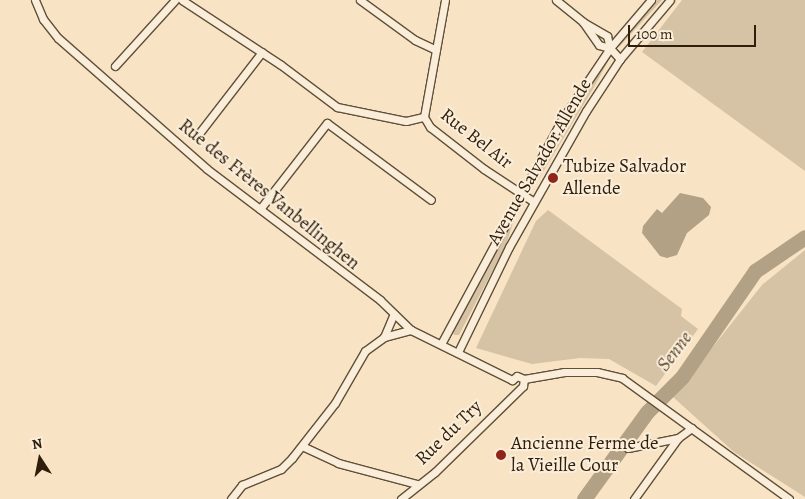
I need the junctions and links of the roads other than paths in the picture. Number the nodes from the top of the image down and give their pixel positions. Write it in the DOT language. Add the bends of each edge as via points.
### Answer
graph roads {
  1 [pos="34,0"];
  2 [pos="175,0"];
  3 [pos="182,0"];
  4 [pos="360,0"];
  5 [pos="445,0"];
  6 [pos="556,0"];
  7 [pos="651,0"];
  8 [pos="670,0"];
  9 [pos="584,22"];
  10 [pos="610,48"];
  11 [pos="436,50"];
  12 [pos="262,52"];
  13 [pos="620,59"];
  14 [pos="115,66"];
  15 [pos="424,117"];
  16 [pos="197,136"];
  17 [pos="522,194"];
  18 [pos="431,200"];
  19 [pos="534,202"];
  20 [pos="260,209"];
  21 [pos="394,314"];
  22 [pos="411,330"];
  23 [pos="384,337"];
  24 [pos="441,344"];
  25 [pos="458,352"];
  26 [pos="524,379"];
  27 [pos="512,380"];
  28 [pos="517,388"];
  29 [pos="692,428"];
  30 [pos="678,438"];
  31 [pos="302,446"];
  32 [pos="628,448"];
  33 [pos="417,484"];
  34 [pos="403,498"];
  35 [pos="231,499"];
  36 [pos="634,499"];
  37 [pos="790,499"];
  1 -- 20 [label="street, Rue des Frères Vanbellinghen" via="43,19 72,51 208,169"];
  2 -- 14 [label="street"];
  3 -- 12 [label="street"];
  4 -- 11 [label="street" via="415,40"];
  5 -- 11 [label="street, Rue Bel Air"];
  6 -- 9 [label="street"];
  7 -- 10 [label="street, Avenue Salvador Allende"];
  8 -- 13 [label="street, Avenue Salvador Allende"];
  9 -- 10 [label="street" via="599,45"];
  9 -- 10 [label="street" via="607,36"];
  10 -- 13 [label="street"];
  10 -- 17 [label="street, Avenue Salvador Allende" via="561,121"];
  11 -- 15 [label="street, Rue Bel Air" via="423,107"];
  12 -- 15 [label="street" via="336,107 406,121"];
  12 -- 16 [label="street"];
  13 -- 19 [label="street, Avenue Salvador Allende"];
  15 -- 17 [label="street, Rue Bel Air" via="430,127"];
  17 -- 19 [label="street, Rue Bel Air"];
  17 -- 24 [label="street, Avenue Salvador Allende"];
  18 -- 20 [label="street" via="327,123"];
  19 -- 25 [label="street, Avenue Salvador Allende"];
  20 -- 21 [label="street, Rue des Frères Vanbellinghen"];
  21 -- 22 [label="street, Rue des Frères Vanbellinghen"];
  21 -- 23 [label="street"];
  22 -- 23 [label="street"];
  22 -- 24 [label="street, Rue des Frères Vanbellinghen"];
  23 -- 31 [label="street" via="365,351 335,403"];
  24 -- 25 [label="street, Rue des Frères Vanbellinghen"];
  25 -- 27 [label="street, Rue des Frères Vanbellinghen"];
  26 -- 27 [label="street" via="518,376"];
  26 -- 28 [label="street" via="523,386"];
  26 -- 29 [label="street" via="564,372 596,372 622,378"];
  27 -- 28 [label="street" via="512,385"];
  28 -- 33 [label="street, Rue du Try" via="435,472"];
  29 -- 30 [label="street"];
  29 -- 37 [label="street"];
  30 -- 32 [label="street"];
  30 -- 36 [label="street"];
  31 -- 33 [label="street" via="338,463"];
  31 -- 35 [label="street" via="281,469 242,485"];
  33 -- 34 [label="street, Rue du Try"];
}
